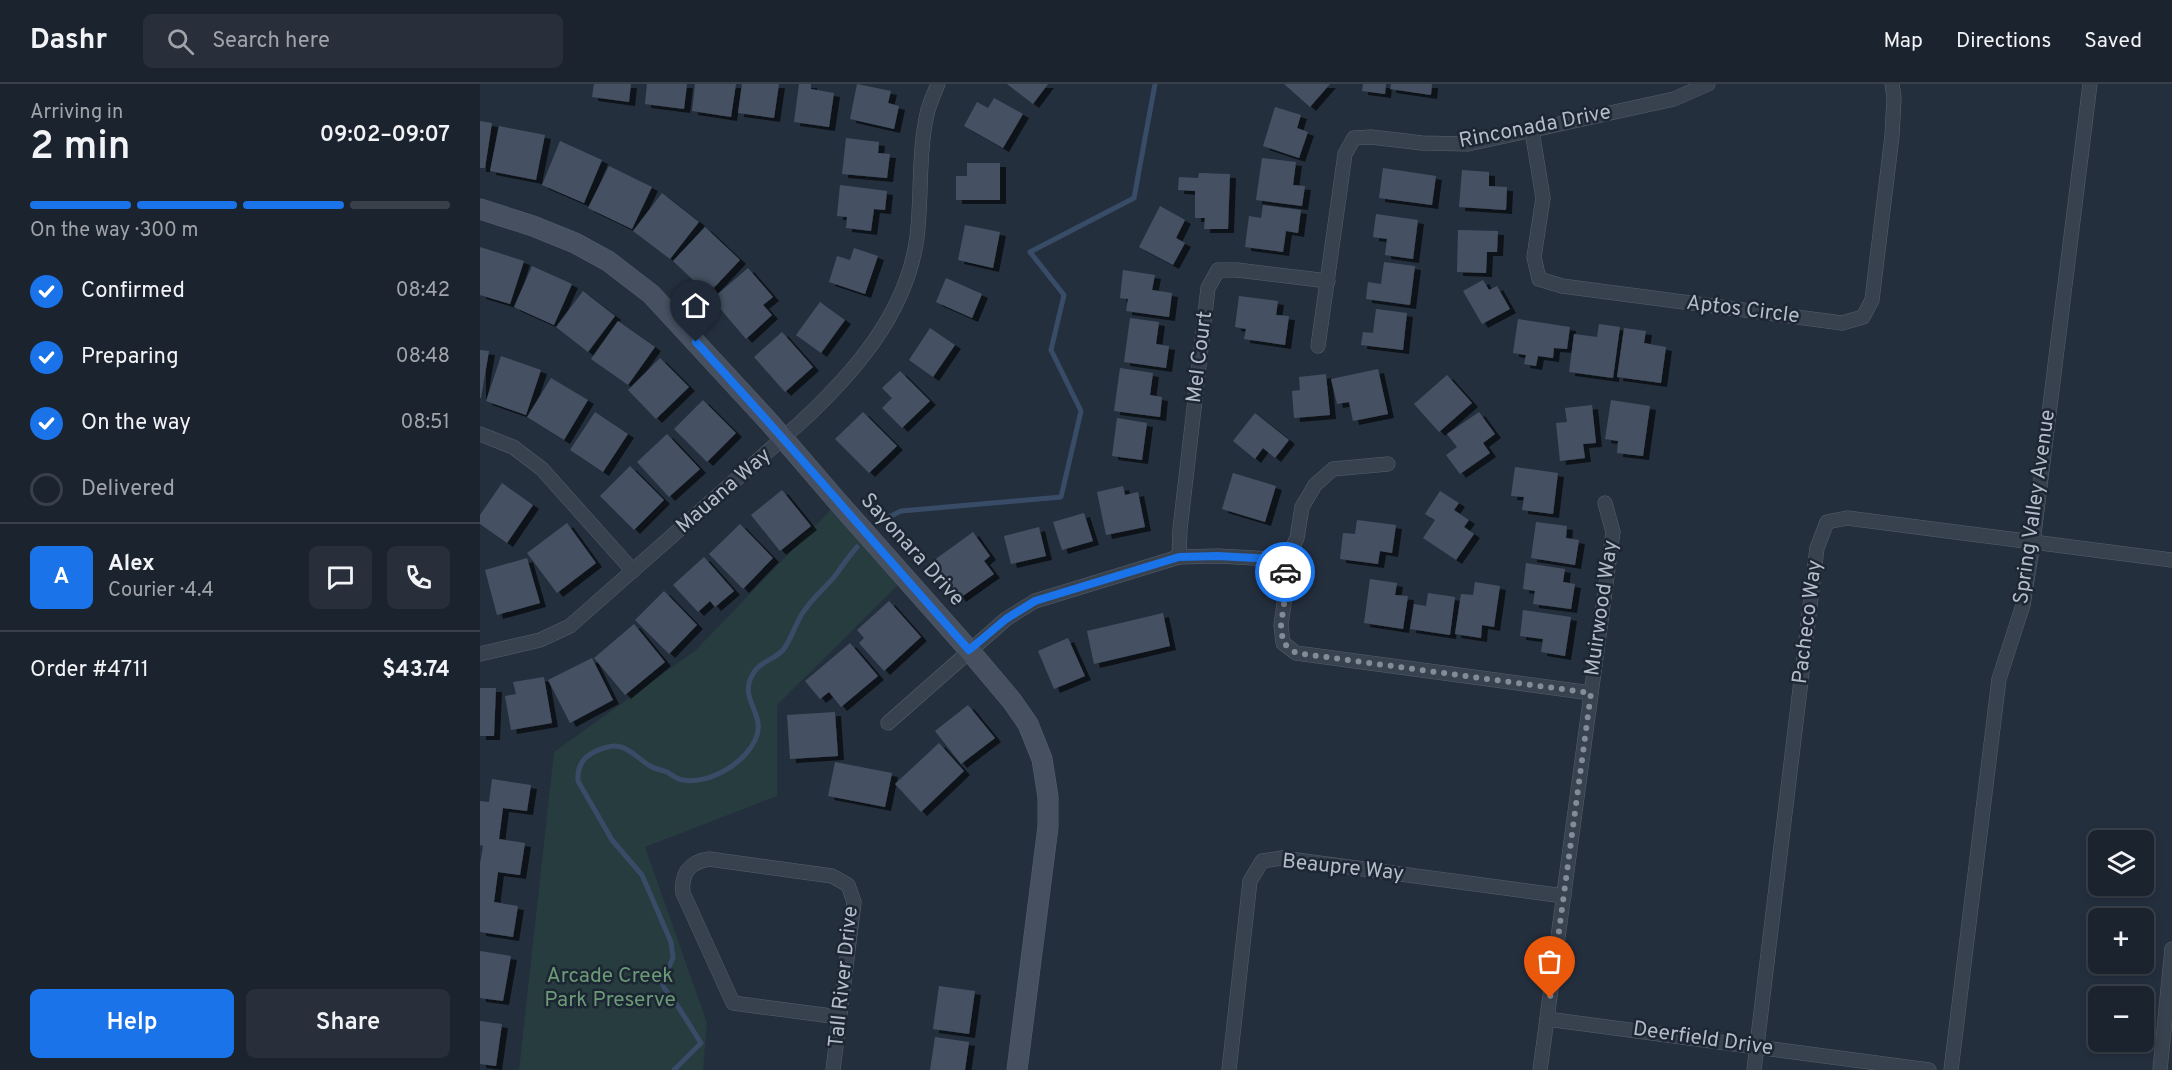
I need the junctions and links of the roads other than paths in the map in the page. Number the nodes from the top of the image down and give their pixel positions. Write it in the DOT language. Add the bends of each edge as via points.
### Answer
graph roads {
  1 [pos="938,84"];
  2 [pos="1708,84"];
  3 [pos="1892,84"];
  4 [pos="2090,84"];
  5 [pos="1532,130"];
  6 [pos="480,209"];
  7 [pos="1328,281"];
  8 [pos="1318,346"];
  9 [pos="480,434"];
  10 [pos="784,438"];
  11 [pos="1388,464"];
  12 [pos="1605,503"];
  13 [pos="2033,542"];
  14 [pos="1179,557"];
  15 [pos="2172,560"];
  16 [pos="1284,567"];
  17 [pos="633,571"];
  18 [pos="969,650"];
  19 [pos="480,654"];
  20 [pos="1591,693"];
  21 [pos="888,723"];
  22 [pos="1564,896"];
  23 [pos="2172,949"];
  24 [pos="2169,999"];
  25 [pos="839,1017"];
  26 [pos="1547,1018"];
  27 [pos="1758,1047"];
  28 [pos="833,1070"];
  29 [pos="1017,1070"];
  30 [pos="1230,1070"];
  31 [pos="1540,1070"];
  32 [pos="1754,1070"];
  33 [pos="1929,1070"];
  34 [pos="1951,1070"];
  35 [pos="2160,1070"];
  1 -- 10 [label="street, Mauana Way" via="927,112 916,237 908,277 870,348 834,392"];
  2 -- 5 [label="street, Rinconada Drive" via="1674,99"];
  3 -- 5 [label="street, Aptos Circle" via="1892,136 1872,300 1863,317 1842,323 1562,286 1539,279 1534,257 1543,198"];
  4 -- 13 [label="street, Spring Valley Avenue"];
  5 -- 7 [label="street, Rinconada Drive" via="1468,144 1354,138 1345,154"];
  6 -- 10 [label="street, Sayonara Drive" via="575,243 608,261 651,294"];
  7 -- 8 [label="street, Rinconada Drive"];
  7 -- 14 [label="street, Mel Court" via="1218,270 1208,288"];
  9 -- 17 [label="street" via="513,447 542,469"];
  10 -- 17 [label="street, Mauana Way"];
  10 -- 18 [label="street, Sayonara Drive"];
  11 -- 16 [label="street" via="1333,469 1315,485 1302,507 1297,538"];
  12 -- 20 [label="street, Muirwood Way" via="1613,532"];
  13 -- 15 [label="street, Pacheco Way"];
  13 -- 27 [label="street, Pacheco Way" via="1847,519 1827,522 1817,548"];
  13 -- 34 [label="street, Spring Valley Avenue" via="2023,605 1999,679"];
  14 -- 16 [label="street" via="1273,559"];
  14 -- 18 [label="street" via="1035,601"];
  16 -- 20 [label="street" via="1287,583 1281,625 1283,643 1296,653"];
  17 -- 19 [label="street, Mauana Way" via="570,626 540,640"];
  18 -- 21 [label="street"];
  18 -- 29 [label="street, Sayonara Drive" via="1028,724 1042,759 1048,796 1048,827"];
  20 -- 22 [label="street, Muirwood Way"];
  22 -- 26 [label="street, Muirwood Way"];
  22 -- 30 [label="street, Beaupre Way" via="1282,858 1262,861 1250,881"];
  23 -- 24 [label="street"];
  24 -- 35 [label="street"];
  25 -- 25 [label="street, Tall River Drive" via="854,902 848,885 832,876 708,860 689,867 682,882 683,893 733,1003"];
  25 -- 28 [label="street, Tall River Drive"];
  26 -- 27 [label="street, Deerfield Drive"];
  26 -- 31 [label="street, Muirwood Way"];
  27 -- 32 [label="street, Pacheco Way"];
  27 -- 33 [label="street, Deerfield Drive"];
}
